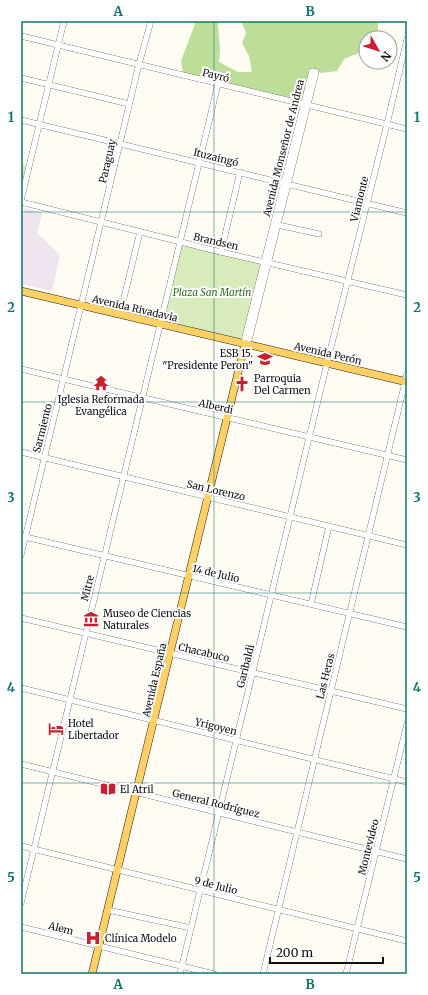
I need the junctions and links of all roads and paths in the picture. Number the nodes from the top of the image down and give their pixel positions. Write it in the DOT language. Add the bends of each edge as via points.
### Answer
graph roads {
  1 [pos="64,21"];
  2 [pos="151,21"];
  3 [pos="21,36"];
  4 [pos="407,39"];
  5 [pos="58,44"];
  6 [pos="406,46"];
  7 [pos="139,64"];
  8 [pos="21,78"];
  9 [pos="48,84"];
  10 [pos="218,84"];
  11 [pos="129,104"];
  12 [pos="306,105"];
  13 [pos="21,120"];
  14 [pos="39,124"];
  15 [pos="387,124"];
  16 [pos="407,129"];
  17 [pos="120,143"];
  18 [pos="198,162"];
  19 [pos="240,172"];
  20 [pos="286,183"];
  21 [pos="21,201"];
  22 [pos="368,203"];
  23 [pos="407,213"];
  24 [pos="101,222"];
  25 [pos="278,225"];
  26 [pos="140,232"];
  27 [pos="318,234"];
  28 [pos="179,242"];
  29 [pos="221,252"];
  30 [pos="266,262"];
  31 [pos="348,281"];
  32 [pos="21,291"];
  33 [pos="407,295"];
  34 [pos="81,305"];
  35 [pos="120,314"];
  36 [pos="160,324"];
  37 [pos="245,344"];
  38 [pos="327,363"];
  39 [pos="21,369"];
  40 [pos="407,374"];
  41 [pos="64,379"];
  42 [pos="406,382"];
  43 [pos="143,398"];
  44 [pos="227,418"];
  45 [pos="310,437"];
  46 [pos="21,452"];
  47 [pos="388,456"];
  48 [pos="44,458"];
  49 [pos="407,460"];
  50 [pos="124,477"];
  51 [pos="208,497"];
  52 [pos="290,517"];
  53 [pos="329,526"];
  54 [pos="369,535"];
  55 [pos="23,536"];
  56 [pos="407,545"];
  57 [pos="21,555"];
  58 [pos="105,556"];
  59 [pos="189,576"];
  60 [pos="271,595"];
  61 [pos="311,604"];
  62 [pos="350,614"];
  63 [pos="21,618"];
  64 [pos="407,627"];
  65 [pos="86,633"];
  66 [pos="170,653"];
  67 [pos="253,672"];
  68 [pos="21,688"];
  69 [pos="331,691"];
  70 [pos="70,700"];
  71 [pos="407,709"];
  72 [pos="154,720"];
  73 [pos="407,724"];
  74 [pos="236,740"];
  75 [pos="315,759"];
  76 [pos="21,764"];
  77 [pos="53,772"];
  78 [pos="394,779"];
  79 [pos="407,782"];
  80 [pos="136,792"];
  81 [pos="219,812"];
  82 [pos="297,832"];
  83 [pos="21,846"];
  84 [pos="34,849"];
  85 [pos="376,851"];
  86 [pos="407,859"];
  87 [pos="118,870"];
  88 [pos="200,890"];
  89 [pos="21,903"];
  90 [pos="278,909"];
  91 [pos="108,910"];
  92 [pos="21,927"];
  93 [pos="191,928"];
  94 [pos="358,928"];
  95 [pos="407,941"];
  96 [pos="99,946"];
  97 [pos="182,966"];
  98 [pos="92,974"];
  99 [pos="180,974"];
  100 [pos="214,974"];
  101 [pos="263,974"];
  102 [pos="346,974"];
  1 -- 5 [label="street"];
  2 -- 7 [label="street, Paraguay"];
  3 -- 5 [label="street, Payró"];
  4 -- 6 [label="street, Viamonte"];
  5 -- 7 [label="street, Payró"];
  5 -- 9 [label="street"];
  6 -- 15 [label="street, Viamonte"];
  7 -- 10 [label="street, Payró"];
  7 -- 11 [label="street, Paraguay"];
  8 -- 9 [label="street"];
  9 -- 11 [label="street"];
  9 -- 14 [label="street"];
  10 -- 12 [label="street, Payró"];
  10 -- 18 [label="street, Mitre"];
  11 -- 17 [label="street, Paraguay"];
  12 -- 12 [label="street, Avenida Monseñor de Andrea" via="316,72 312,71"];
  12 -- 15 [label="street, Payró"];
  12 -- 20 [label="street, Avenida Monseñor de Andrea"];
  13 -- 14 [label="street, Ituzaingó"];
  14 -- 17 [label="street, Ituzaingó"];
  14 -- 21 [label="street"];
  15 -- 16 [label="street, Payró"];
  15 -- 22 [label="street, Viamonte"];
  17 -- 18 [label="street, Ituzaingó"];
  17 -- 24 [label="street, Paraguay"];
  18 -- 19 [label="street, Ituzaingó"];
  18 -- 28 [label="street, Mitre"];
  19 -- 20 [label="street, Ituzaingó"];
  19 -- 29 [label="street"];
  20 -- 22 [label="street, Ituzaingó"];
  20 -- 25 [label="street, Avenida Monseñor de Andrea"];
  20 -- 30 [label="street, Avenida Monseñor de Andrea"];
  21 -- 24 [label="street, Brandsen"];
  22 -- 23 [label="street, Ituzaingó"];
  22 -- 31 [label="street, Viamonte"];
  24 -- 26 [label="street, Brandsen"];
  24 -- 34 [label="street, Paraguay"];
  25 -- 27 [label="street"];
  25 -- 30 [label="street, Avenida Monseñor de Andrea"];
  26 -- 28 [label="street, Brandsen"];
  26 -- 35 [label="street"];
  28 -- 29 [label="street, Brandsen"];
  28 -- 36 [label="street, Mitre"];
  29 -- 30 [label="street, Brandsen"];
  30 -- 31 [label="street, Brandsen"];
  30 -- 37 [label="street, Avenida Monseñor de Andrea" via="249,340"];
  31 -- 33 [label="street, Brandsen"];
  31 -- 38 [label="street, Viamonte"];
  32 -- 34 [label="main road, Avenida Rivadavia"];
  34 -- 35 [label="main road, Avenida Rivadavia"];
  34 -- 41 [label="street, Sarmiento"];
  35 -- 36 [label="main road, Avenida Rivadavia"];
  36 -- 37 [label="main road, Avenida Rivadavia"];
  36 -- 43 [label="street, Mitre"];
  37 -- 38 [label="main road, Avenida Perón"];
  37 -- 44 [label="main road, Avenida España"];
  38 -- 42 [label="main road, Avenida Perón"];
  38 -- 45 [label="street, Garibaldi"];
  39 -- 41 [label="street, Alberdi"];
  40 -- 42 [label="street, Las Heras"];
  41 -- 43 [label="street, Alberdi"];
  41 -- 48 [label="street, Sarmiento"];
  42 -- 47 [label="street, Las Heras"];
  43 -- 44 [label="street, Alberdi"];
  43 -- 50 [label="street, Mitre"];
  44 -- 45 [label="street, Alberdi"];
  44 -- 51 [label="main road, Avenida España"];
  45 -- 47 [label="street, Alberdi"];
  45 -- 52 [label="street, Garibaldi"];
  46 -- 48 [label="street, San Lorenzo"];
  47 -- 49 [label="street, Alberdi"];
  47 -- 54 [label="street, Las Heras"];
  48 -- 50 [label="street, San Lorenzo"];
  48 -- 55 [label="street, Sarmiento"];
  50 -- 51 [label="street, San Lorenzo"];
  50 -- 58 [label="street, Mitre"];
  51 -- 52 [label="street, San Lorenzo"];
  51 -- 59 [label="main road, Avenida España"];
  52 -- 53 [label="street, San Lorenzo"];
  52 -- 60 [label="street, Garibaldi"];
  53 -- 54 [label="street, San Lorenzo"];
  53 -- 61 [label="street"];
  54 -- 56 [label="street, San Lorenzo"];
  54 -- 62 [label="street, Las Heras"];
  55 -- 57 [label="street, Sarmiento"];
  55 -- 58 [label="street, 14 de Julio"];
  58 -- 59 [label="street, 14 de Julio"];
  58 -- 65 [label="street, Mitre"];
  59 -- 60 [label="street, 14 de Julio"];
  59 -- 66 [label="main road, Avenida España"];
  60 -- 61 [label="street, 14 de Julio"];
  60 -- 67 [label="street, Garibaldi"];
  61 -- 62 [label="street, 14 de Julio"];
  62 -- 64 [label="street, 14 de Julio"];
  62 -- 69 [label="street, Las Heras"];
  63 -- 65 [label="street, Chacabuco"];
  65 -- 66 [label="street, Chacabuco"];
  65 -- 70 [label="street, Mitre"];
  66 -- 67 [label="street, Chacabuco"];
  66 -- 72 [label="main road, Avenida España"];
  67 -- 69 [label="street, Chacabuco"];
  67 -- 74 [label="street, Garibaldi"];
  68 -- 70 [label="street, Yrigoyen"];
  69 -- 71 [label="street, Chacabuco"];
  69 -- 75 [label="street, Las Heras"];
  70 -- 72 [label="street, Yrigoyen"];
  70 -- 77 [label="street, Mitre"];
  72 -- 74 [label="street, Yrigoyen"];
  72 -- 80 [label="main road, Avenida España"];
  73 -- 78 [label="street, Montevideo"];
  74 -- 75 [label="street, Yrigoyen"];
  74 -- 81 [label="street, Garibaldi"];
  75 -- 78 [label="street, Yrigoyen"];
  75 -- 82 [label="street, Las Heras"];
  76 -- 77 [label="street, General Rodríguez"];
  77 -- 80 [label="street, General Rodríguez"];
  77 -- 84 [label="street, Mitre"];
  78 -- 79 [label="street, Yrigoyen"];
  78 -- 85 [label="street, Montevideo"];
  80 -- 81 [label="street, General Rodríguez"];
  80 -- 87 [label="main road, Avenida España"];
  81 -- 82 [label="street, General Rodríguez"];
  81 -- 88 [label="street, Garibaldi"];
  82 -- 85 [label="street, General Rodríguez"];
  82 -- 90 [label="street, Las Heras"];
  83 -- 84 [label="street, 9 de Julio"];
  84 -- 87 [label="street, 9 de Julio"];
  84 -- 89 [label="street, Mitre"];
  85 -- 86 [label="street, General Rodríguez"];
  85 -- 94 [label="street, Montevideo"];
  87 -- 88 [label="street, 9 de Julio"];
  87 -- 91 [label="main road, Avenida España"];
  88 -- 90 [label="street, 9 de Julio"];
  88 -- 93 [label="street, Garibaldi"];
  90 -- 94 [label="street, 9 de Julio"];
  90 -- 101 [label="street, Las Heras"];
  91 -- 93 [label="street"];
  91 -- 96 [label="main road, Avenida España"];
  92 -- 96 [label="street, Alem"];
  93 -- 97 [label="street, Garibaldi"];
  94 -- 95 [label="street, 9 de Julio"];
  94 -- 102 [label="street, Montevideo"];
  96 -- 97 [label="street, Alem"];
  96 -- 98 [label="main road, Avenida España"];
  97 -- 99 [label="street, Garibaldi"];
  97 -- 100 [label="street, Alem"];
}
